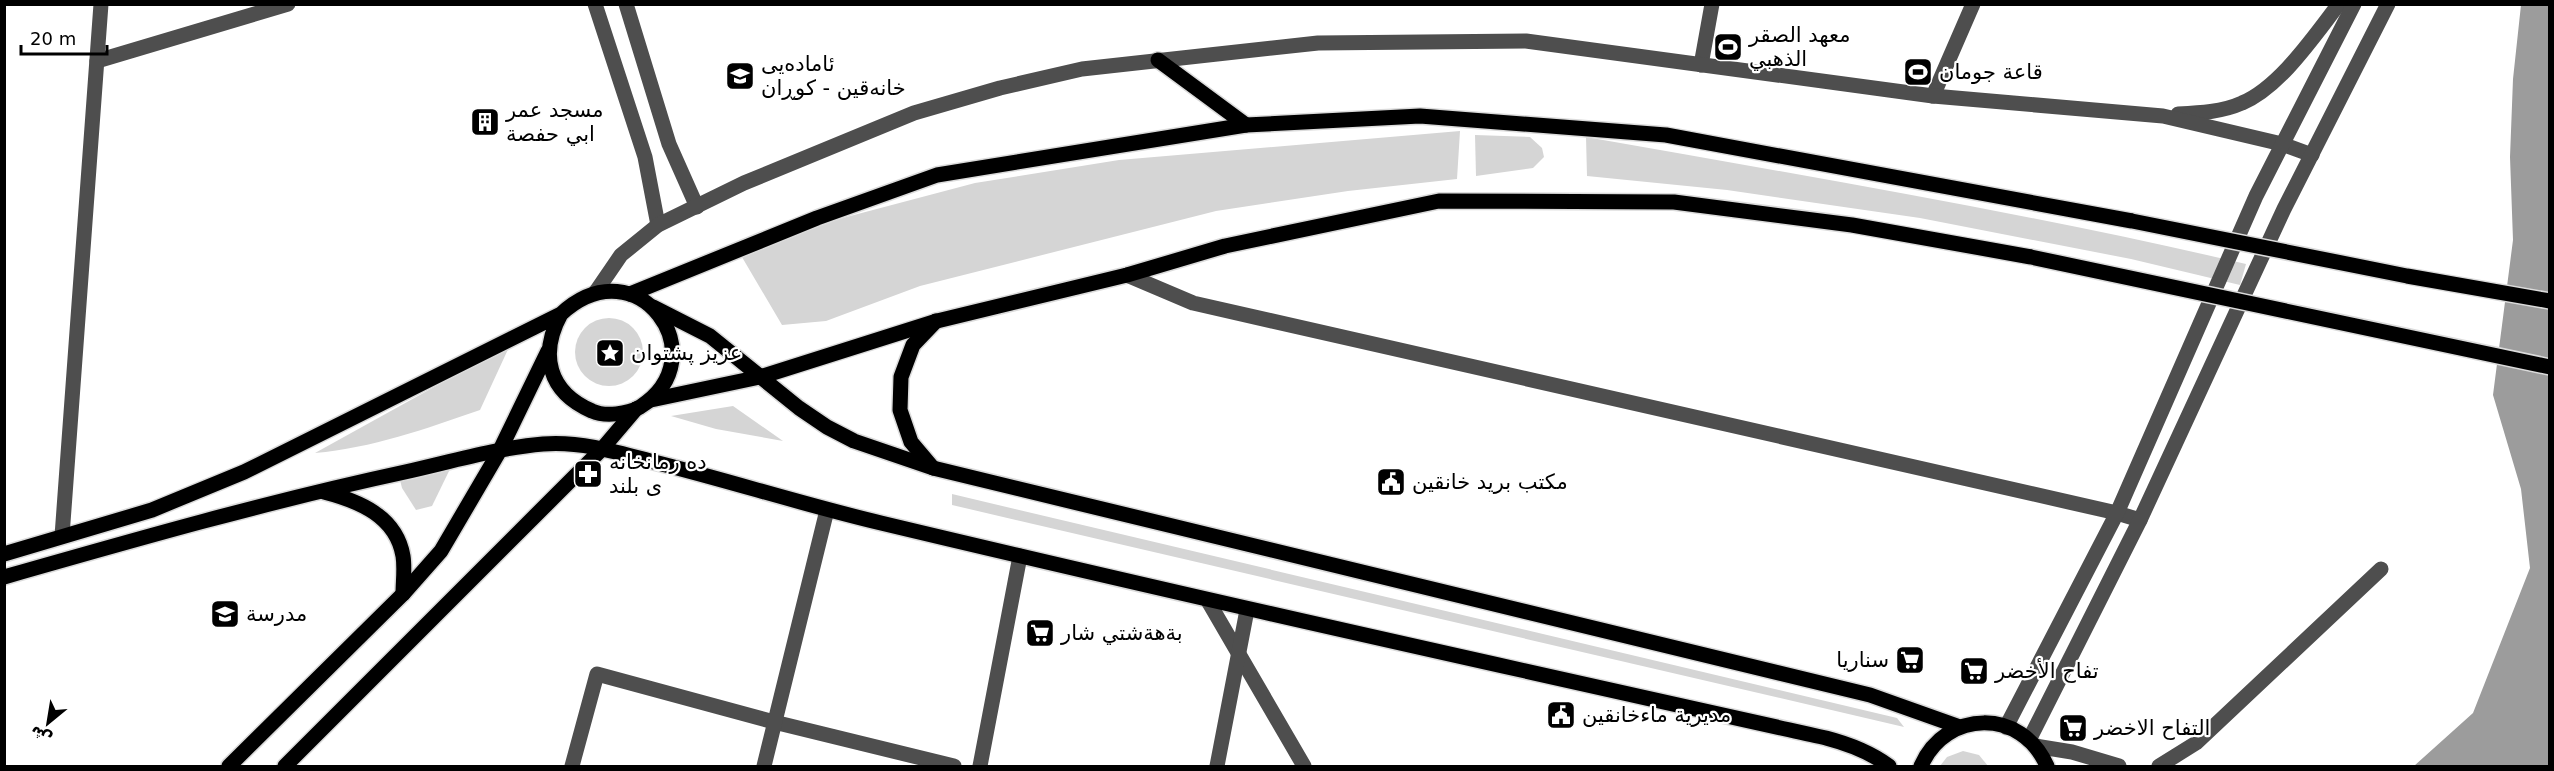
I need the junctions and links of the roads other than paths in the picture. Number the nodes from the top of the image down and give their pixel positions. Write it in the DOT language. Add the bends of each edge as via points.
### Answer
graph roads {
  1 [pos="101,4"];
  2 [pos="288,4"];
  3 [pos="595,4"];
  4 [pos="626,4"];
  5 [pos="1712,4"];
  6 [pos="1973,4"];
  7 [pos="2339,4"];
  8 [pos="2354,4"];
  9 [pos="2388,4"];
  10 [pos="1158,60"];
  11 [pos="97,62"];
  12 [pos="1701,65"];
  13 [pos="1933,96"];
  14 [pos="2163,116"];
  15 [pos="1246,125"];
  16 [pos="2282,144"];
  17 [pos="2312,155"];
  18 [pos="697,207"];
  19 [pos="658,225"];
  20 [pos="1127,275"];
  21 [pos="595,293"];
  22 [pos="630,294"];
  23 [pos="2550,301"];
  24 [pos="653,307"];
  25 [pos="561,314"];
  26 [pos="936,321"];
  27 [pos="548,351"];
  28 [pos="2550,367"];
  29 [pos="760,377"];
  30 [pos="651,400"];
  31 [pos="636,409"];
  32 [pos="602,449"];
  33 [pos="499,452"];
  34 [pos="933,468"];
  35 [pos="321,492"];
  36 [pos="827,510"];
  37 [pos="2117,513"];
  38 [pos="2140,520"];
  39 [pos="62,536"];
  40 [pos="4,554"];
  41 [pos="1020,556"];
  42 [pos="2381,570"];
  43 [pos="4,577"];
  44 [pos="403,594"];
  45 [pos="1208,601"];
  46 [pos="1247,610"];
  47 [pos="1239,657"];
  48 [pos="774,722"];
  49 [pos="2006,726"];
  50 [pos="1960,727"];
  51 [pos="2032,743"];
  52 [pos="229,766"];
  53 [pos="285,766"];
  54 [pos="572,766"];
  55 [pos="764,766"];
  56 [pos="954,766"];
  57 [pos="980,766"];
  58 [pos="1217,766"];
  59 [pos="1304,766"];
  60 [pos="1889,766"];
  61 [pos="1921,766"];
  62 [pos="2047,766"];
  63 [pos="2119,766"];
  64 [pos="2159,766"];
  1 -- 11 [label="street"];
  2 -- 11 [label="street"];
  3 -- 19 [label="street" via="645,157"];
  4 -- 18 [label="street" via="669,144"];
  5 -- 12 [label="street"];
  6 -- 13 [label="street"];
  7 -- 14 [label="street" via="2261,92 2220,110"];
  8 -- 16 [label="street"];
  9 -- 17 [label="street"];
  10 -- 12 [label="street" via="1318,44 1462,40 1526,41"];
  10 -- 15 [label="main road"];
  10 -- 18 [label="street" via="1082,69 914,113 764,174"];
  11 -- 39 [label="street"];
  12 -- 13 [label="street"];
  13 -- 14 [label="street"];
  14 -- 16 [label="street"];
  15 -- 22 [label="main road" via="937,175 817,218"];
  15 -- 23 [label="main road, bridge" via="1420,116 1666,135"];
  16 -- 17 [label="street"];
  16 -- 37 [label="street"];
  17 -- 38 [label="street"];
  18 -- 19 [label="street"];
  19 -- 21 [label="street" via="621,255"];
  20 -- 26 [label="main road"];
  20 -- 28 [label="main road, bridge" via="1225,246 1439,201 1674,202 1852,225 2031,257"];
  20 -- 37 [label="street" via="1193,303"];
  21 -- 22 [label="main road" via="612,290"];
  21 -- 25 [label="main road" via="576,301"];
  22 -- 24 [label="main road"];
  24 -- 29 [label="main road" via="710,336"];
  24 -- 30 [label="main road" via="666,324 672,343 672,365"];
  25 -- 27 [label="main road"];
  25 -- 39 [label="main road" via="244,472 152,510"];
  26 -- 29 [label="main road"];
  26 -- 34 [label="main road" via="913,345 901,376 900,399 911,442"];
  27 -- 31 [label="main road" via="551,371 561,390 576,404 595,413 616,414"];
  27 -- 33 [label="main road"];
  29 -- 30 [label="main road"];
  29 -- 34 [label="main road" via="827,428"];
  30 -- 31 [label="main road"];
  31 -- 32 [label="main road"];
  32 -- 33 [label="main road" via="579,444 542,444"];
  32 -- 36 [label="main road"];
  32 -- 53 [label="main road"];
  33 -- 35 [label="main road"];
  33 -- 44 [label="main road" via="441,551"];
  34 -- 50 [label="main road" via="1850,690"];
  35 -- 43 [label="main road"];
  35 -- 44 [label="main road" via="354,500 388,524 399,540 404,559"];
  36 -- 41 [label="main road"];
  36 -- 48 [label="street"];
  37 -- 38 [label="street"];
  37 -- 49 [label="street"];
  38 -- 51 [label="street"];
  39 -- 40 [label="main road"];
  41 -- 45 [label="main road"];
  41 -- 57 [label="street"];
  42 -- 64 [label="street" via="2196,742"];
  44 -- 52 [label="main road"];
  45 -- 46 [label="main road"];
  45 -- 47 [label="street"];
  46 -- 47 [label="street"];
  46 -- 60 [label="main road" via="1826,738 1853,746"];
  47 -- 58 [label="street"];
  47 -- 59 [label="street"];
  48 -- 54 [label="street" via="597,674"];
  48 -- 55 [label="street"];
  48 -- 56 [label="street"];
  49 -- 50 [label="main road" via="1991,723"];
  49 -- 51 [label="main road"];
  50 -- 61 [label="main road" via="1941,738"];
  51 -- 62 [label="main road"];
  51 -- 63 [label="street"];
}
